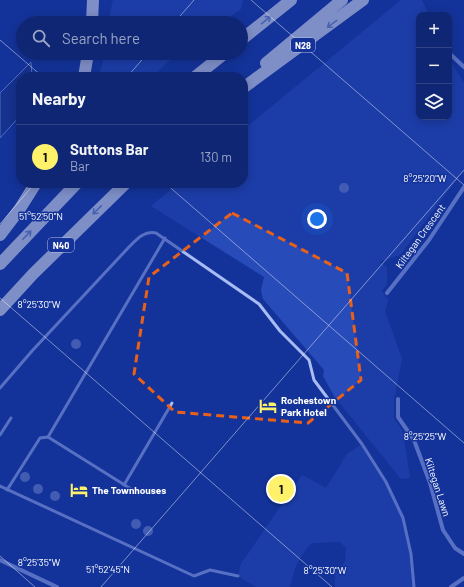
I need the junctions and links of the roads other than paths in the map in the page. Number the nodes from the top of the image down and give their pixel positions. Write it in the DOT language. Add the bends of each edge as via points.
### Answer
graph roads {
  1 [pos="93,0"];
  2 [pos="291,0"];
  3 [pos="342,0"];
  4 [pos="363,0"];
  5 [pos="92,16"];
  6 [pos="248,34"];
  7 [pos="452,56"];
  8 [pos="87,60"];
  9 [pos="216,60"];
  10 [pos="464,67"];
  11 [pos="85,72"];
  12 [pos="201,72"];
  13 [pos="248,77"];
  14 [pos="248,84"];
  15 [pos="464,187"];
  16 [pos="33,188"];
  17 [pos="73,188"];
  18 [pos="121,188"];
  19 [pos="0,235"];
  20 [pos="165,238"];
  21 [pos="0,264"];
  22 [pos="387,293"];
  23 [pos="0,310"];
  24 [pos="0,388"];
  25 [pos="398,399"];
  26 [pos="172,403"];
  27 [pos="11,418"];
  28 [pos="0,435"];
  29 [pos="48,437"];
  30 [pos="124,485"];
  31 [pos="0,486"];
  32 [pos="7,490"];
  33 [pos="140,494"];
  34 [pos="464,554"];
  35 [pos="0,560"];
  36 [pos="238,576"];
  37 [pos="464,578"];
  38 [pos="57,587"];
  39 [pos="414,587"];
  40 [pos="450,587"];
  1 -- 5 [label="highway"];
  6 -- 2 [label="highway, one-way"];
  3 -- 13 [label="highway"];
  4 -- 14 [label="highway, N28, one-way"];
  7 -- 10 [label="street"];
  8 -- 11 [label="highway"];
  9 -- 12 [label="highway"];
  15 -- 22 [label="street, Kiltegan Crescent" via="430,240"];
  16 -- 19 [label="highway"];
  21 -- 17 [label="highway, one-way"];
  18 -- 23 [label="highway, N40, one-way"];
  20 -- 24 [label="lane" via="150,232 136,240"];
  20 -- 29 [label="lane"];
  20 -- 39 [label="lane" via="259,304 280,331 309,360 314,380 362,444 386,482 404,518"];
  25 -- 34 [label="street, Kiltegan Lawn" via="398,417 417,448 443,530 455,548"];
  26 -- 30 [label="lane"];
  27 -- 28 [label="lane"];
  29 -- 30 [label="lane"];
  29 -- 32 [label="lane" via="40,438"];
  30 -- 33 [label="lane"];
  31 -- 32 [label="lane"];
  32 -- 36 [label="lane" via="194,576 210,570"];
  35 -- 38 [label="street"];
  37 -- 40 [label="street"];
}
